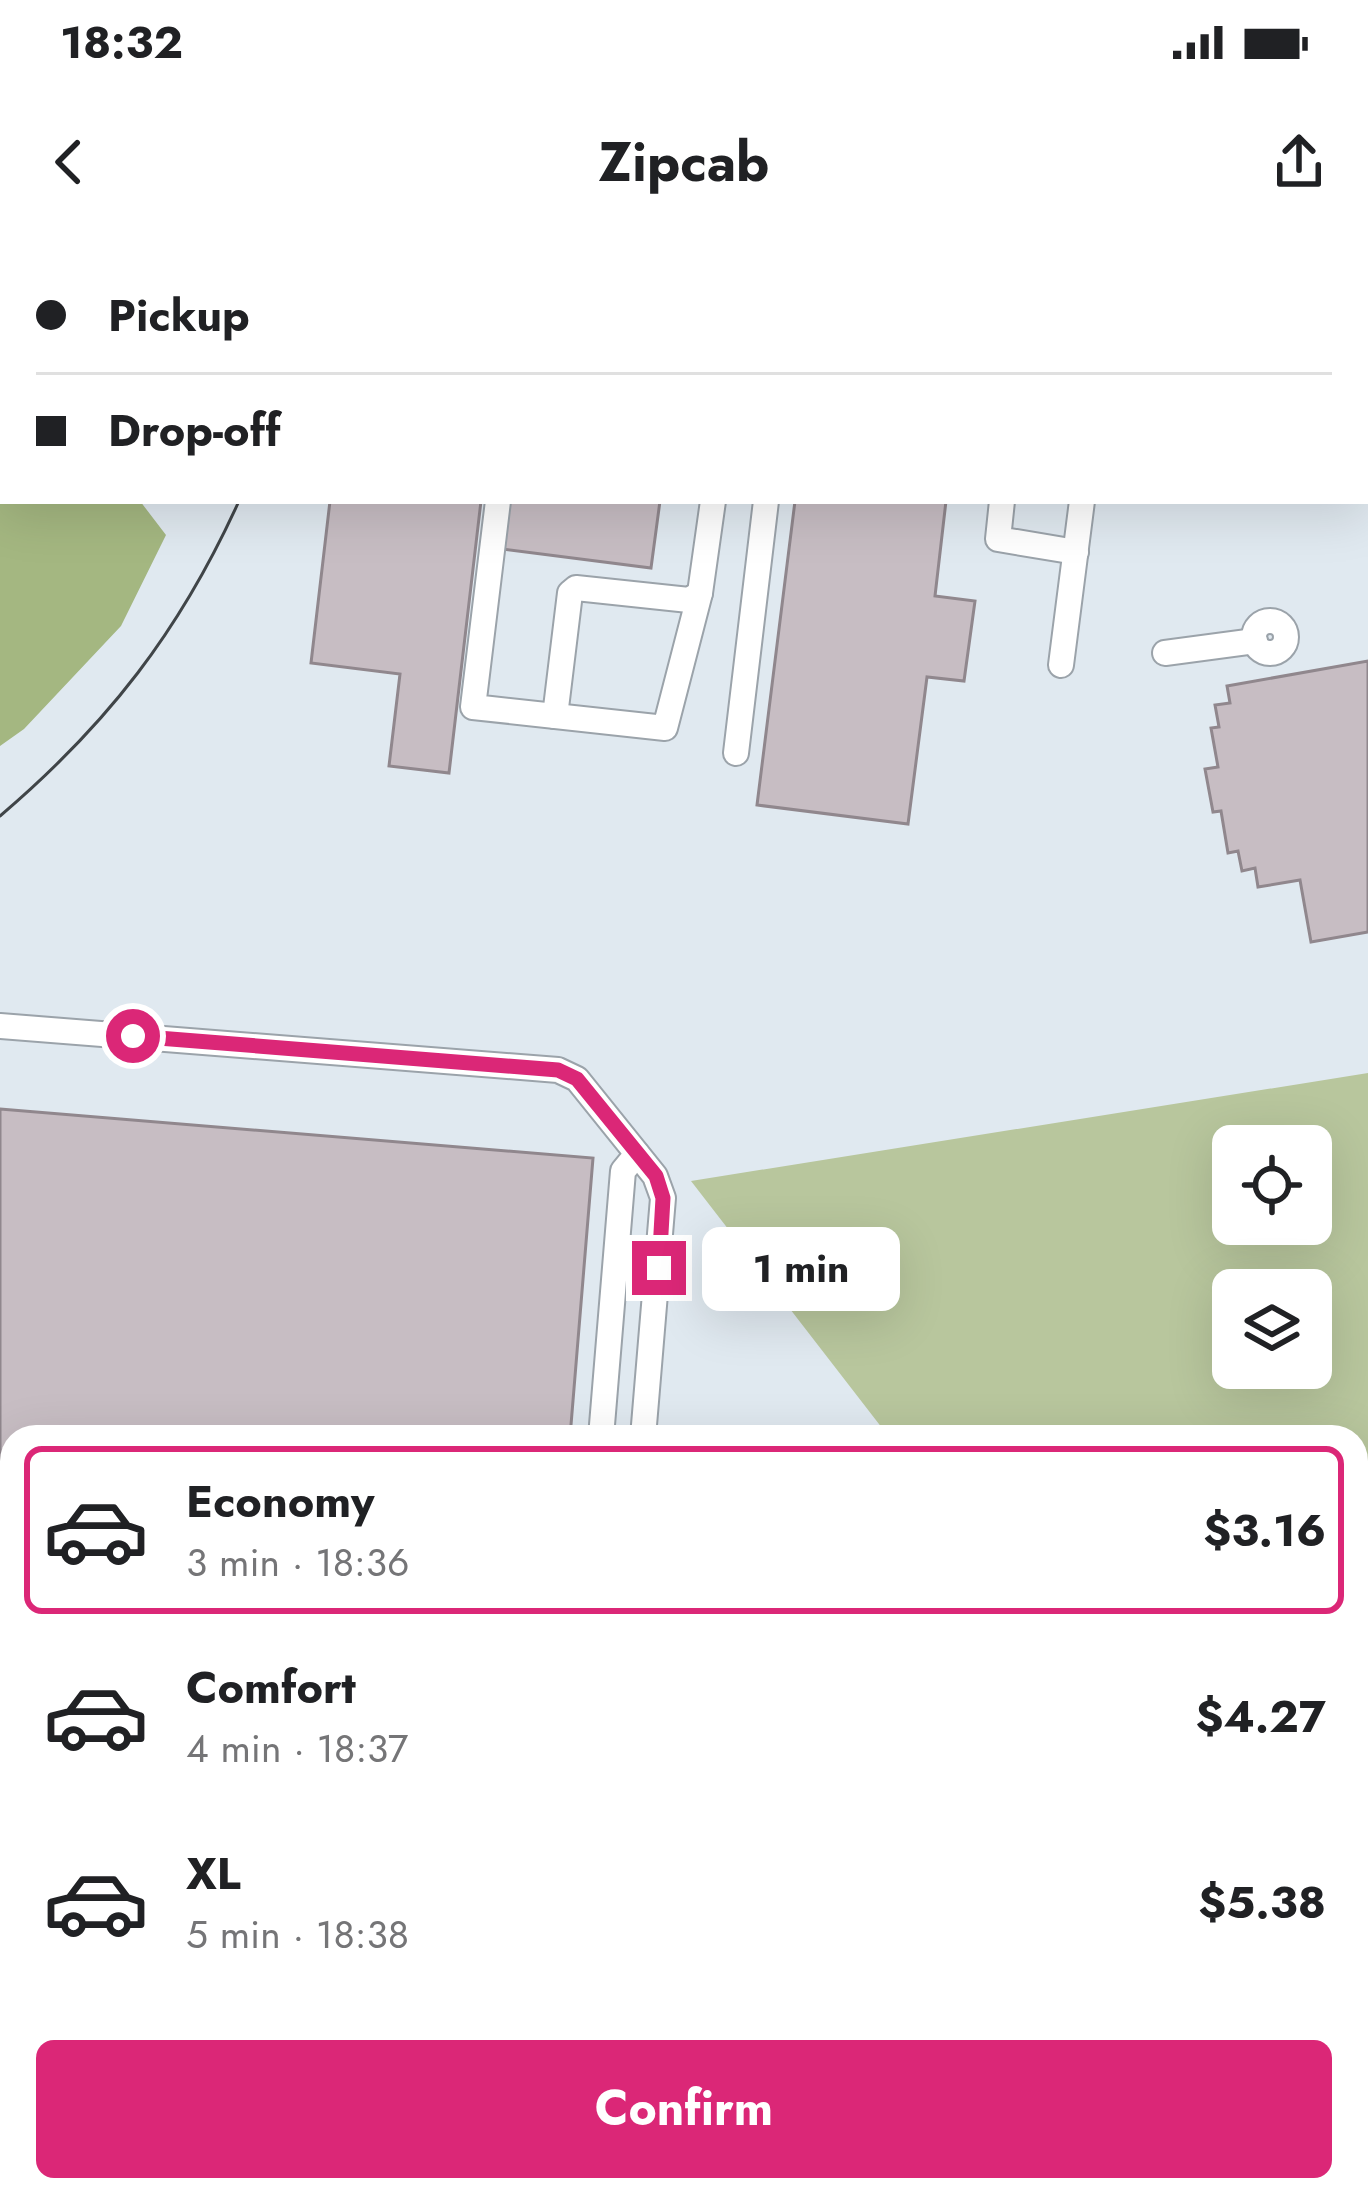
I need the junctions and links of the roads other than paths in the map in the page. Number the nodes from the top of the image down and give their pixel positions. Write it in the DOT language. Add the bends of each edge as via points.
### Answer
graph roads {
  1 [pos="498,504"];
  2 [pos="713,504"];
  3 [pos="766,504"];
  4 [pos="1002,504"];
  5 [pos="1082,504"];
  6 [pos="1076,552"];
  7 [pos="700,593"];
  8 [pos="1255,641"];
  9 [pos="1165,653"];
  10 [pos="1061,665"];
  11 [pos="555,716"];
  12 [pos="736,753"];
  13 [pos="0,1026"];
  14 [pos="638,1154"];
  15 [pos="603,1425"];
  16 [pos="644,1425"];
  1 -- 11 [label="street" via="473,707"];
  2 -- 7 [label="street"];
  3 -- 12 [label="street"];
  4 -- 6 [label="street" via="998,539"];
  5 -- 6 [label="street"];
  6 -- 10 [label="street"];
  7 -- 11 [label="street" via="665,728"];
  7 -- 11 [label="street" via="688,600 577,587"];
  8 -- 9 [label="street"];
  13 -- 14 [label="street" via="558,1070 577,1079"];
  14 -- 15 [label="street" via="621,1183"];
  14 -- 16 [label="street" via="663,1198"];
}
